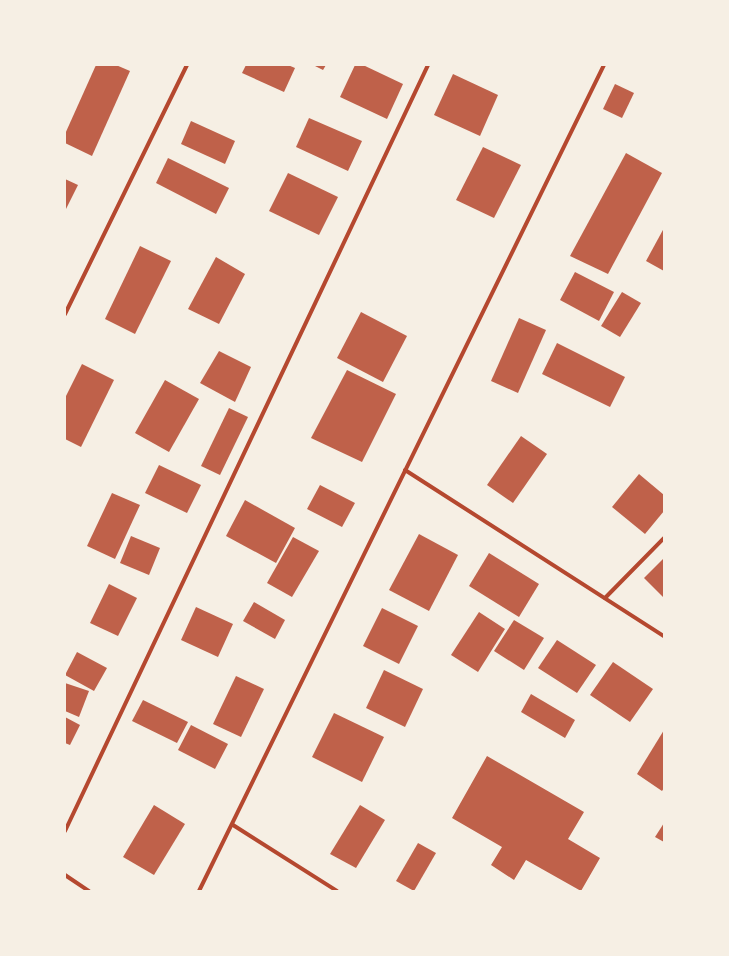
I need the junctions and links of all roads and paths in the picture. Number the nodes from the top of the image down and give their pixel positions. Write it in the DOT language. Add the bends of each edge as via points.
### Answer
graph roads {
  1 [pos="187,65"];
  2 [pos="428,65"];
  3 [pos="604,65"];
  4 [pos="65,314"];
  5 [pos="405,470"];
  6 [pos="664,538"];
  7 [pos="605,598"];
  8 [pos="664,636"];
  9 [pos="233,825"];
  10 [pos="65,831"];
  11 [pos="65,875"];
  12 [pos="89,891"];
  13 [pos="199,891"];
  14 [pos="337,891"];
  1 -- 4 [label="street"];
  2 -- 10 [label="street"];
  3 -- 5 [label="street"];
  5 -- 7 [label="street"];
  5 -- 9 [label="street"];
  6 -- 7 [label="street"];
  7 -- 8 [label="street"];
  9 -- 13 [label="street"];
  9 -- 14 [label="street"];
  11 -- 12 [label="street"];
}
